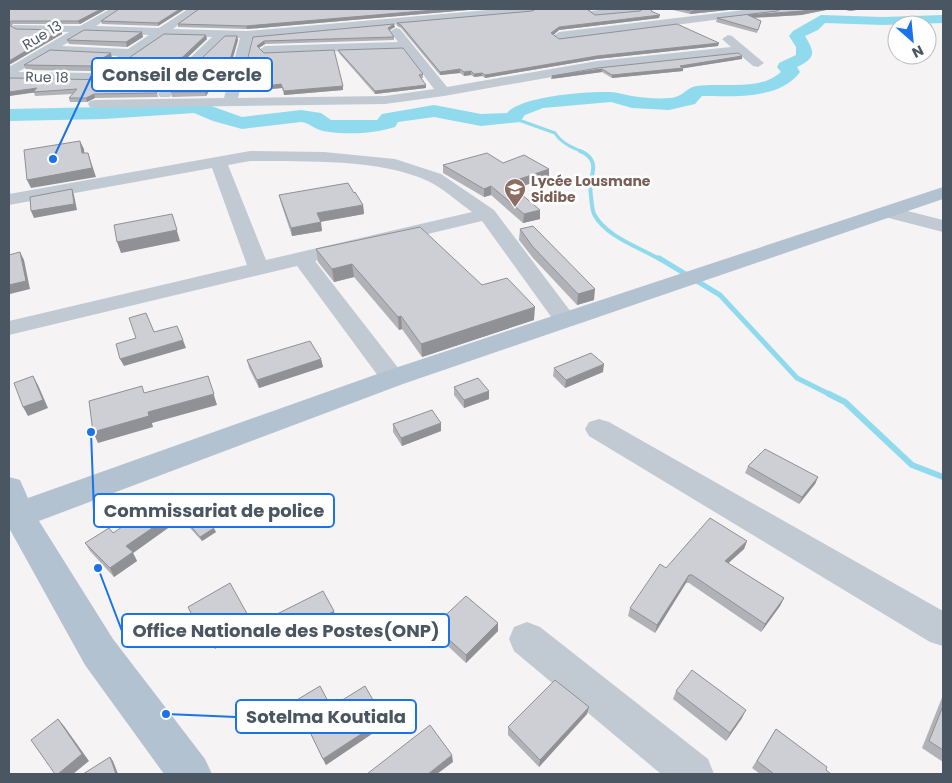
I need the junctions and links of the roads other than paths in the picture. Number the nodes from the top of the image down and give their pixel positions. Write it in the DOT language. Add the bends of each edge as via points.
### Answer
graph roads {
  1 [pos="380,9"];
  2 [pos="526,9"];
  3 [pos="640,9"];
  4 [pos="690,9"];
  5 [pos="776,9"];
  6 [pos="118,12"];
  7 [pos="191,12"];
  8 [pos="595,13"];
  9 [pos="166,15"];
  10 [pos="295,16"];
  11 [pos="36,18"];
  12 [pos="702,18"];
  13 [pos="537,20"];
  14 [pos="390,23"];
  15 [pos="82,29"];
  16 [pos="13,30"];
  17 [pos="299,31"];
  18 [pos="160,33"];
  19 [pos="222,35"];
  20 [pos="247,35"];
  21 [pos="406,45"];
  22 [pos="48,49"];
  23 [pos="304,49"];
  24 [pos="740,50"];
  25 [pos="244,51"];
  26 [pos="129,54"];
  27 [pos="758,63"];
  28 [pos="597,65"];
  29 [pos="9,74"];
  30 [pos="94,78"];
  31 [pos="175,79"];
  32 [pos="444,92"];
  33 [pos="230,102"];
  34 [pos="159,103"];
  35 [pos="95,104"];
  36 [pos="217,161"];
  37 [pos="943,193"];
  38 [pos="9,198"];
  39 [pos="888,212"];
  40 [pos="486,214"];
  41 [pos="943,226"];
  42 [pos="302,258"];
  43 [pos="258,268"];
  44 [pos="565,320"];
  45 [pos="9,328"];
  46 [pos="393,378"];
  47 [pos="599,429"];
  48 [pos="12,508"];
  49 [pos="943,630"];
  50 [pos="527,639"];
  51 [pos="181,771"];
  52 [pos="693,774"];
  1 -- 14 [label="street"];
  2 -- 13 [label="street"];
  2 -- 14 [label="street"];
  3 -- 8 [label="street"];
  4 -- 12 [label="street"];
  5 -- 12 [label="street"];
  6 -- 15 [label="street, Rue 13"];
  7 -- 9 [label="street"];
  7 -- 18 [label="street"];
  10 -- 17 [label="street"];
  11 -- 16 [label="street"];
  12 -- 24 [label="street"];
  12 -- 28 [label="street" via="555,34"];
  14 -- 17 [label="street"];
  14 -- 21 [label="street"];
  15 -- 16 [label="street"];
  15 -- 18 [label="street"];
  15 -- 22 [label="street, Rue 13"];
  17 -- 20 [label="street"];
  17 -- 23 [label="street"];
  18 -- 19 [label="street"];
  18 -- 26 [label="street"];
  19 -- 20 [label="street"];
  19 -- 31 [label="street"];
  20 -- 25 [label="street"];
  21 -- 23 [label="street"];
  21 -- 32 [label="street"];
  22 -- 26 [label="street"];
  22 -- 29 [label="street, Rue 13"];
  23 -- 25 [label="street"];
  24 -- 27 [label="street"];
  24 -- 28 [label="street"];
  25 -- 33 [label="street"];
  26 -- 30 [label="street"];
  28 -- 32 [label="street"];
  29 -- 30 [label="street, Rue 18"];
  30 -- 31 [label="street, Rue 18"];
  31 -- 34 [label="street"];
  32 -- 33 [label="street" via="385,100"];
  33 -- 34 [label="street"];
  34 -- 35 [label="street"];
  36 -- 38 [label="street"];
  36 -- 40 [label="street" via="278,156 395,164 436,178"];
  36 -- 43 [label="street"];
  37 -- 39 [label="main road"];
  39 -- 41 [label="street"];
  39 -- 44 [label="main road"];
  40 -- 42 [label="street"];
  40 -- 44 [label="street"];
  42 -- 43 [label="street"];
  42 -- 46 [label="street"];
  43 -- 45 [label="street"];
  44 -- 46 [label="main road"];
  46 -- 48 [label="main road"];
  47 -- 49 [label="street"];
  48 -- 51 [label="main road" via="99,652"];
  50 -- 52 [label="street"];
}
